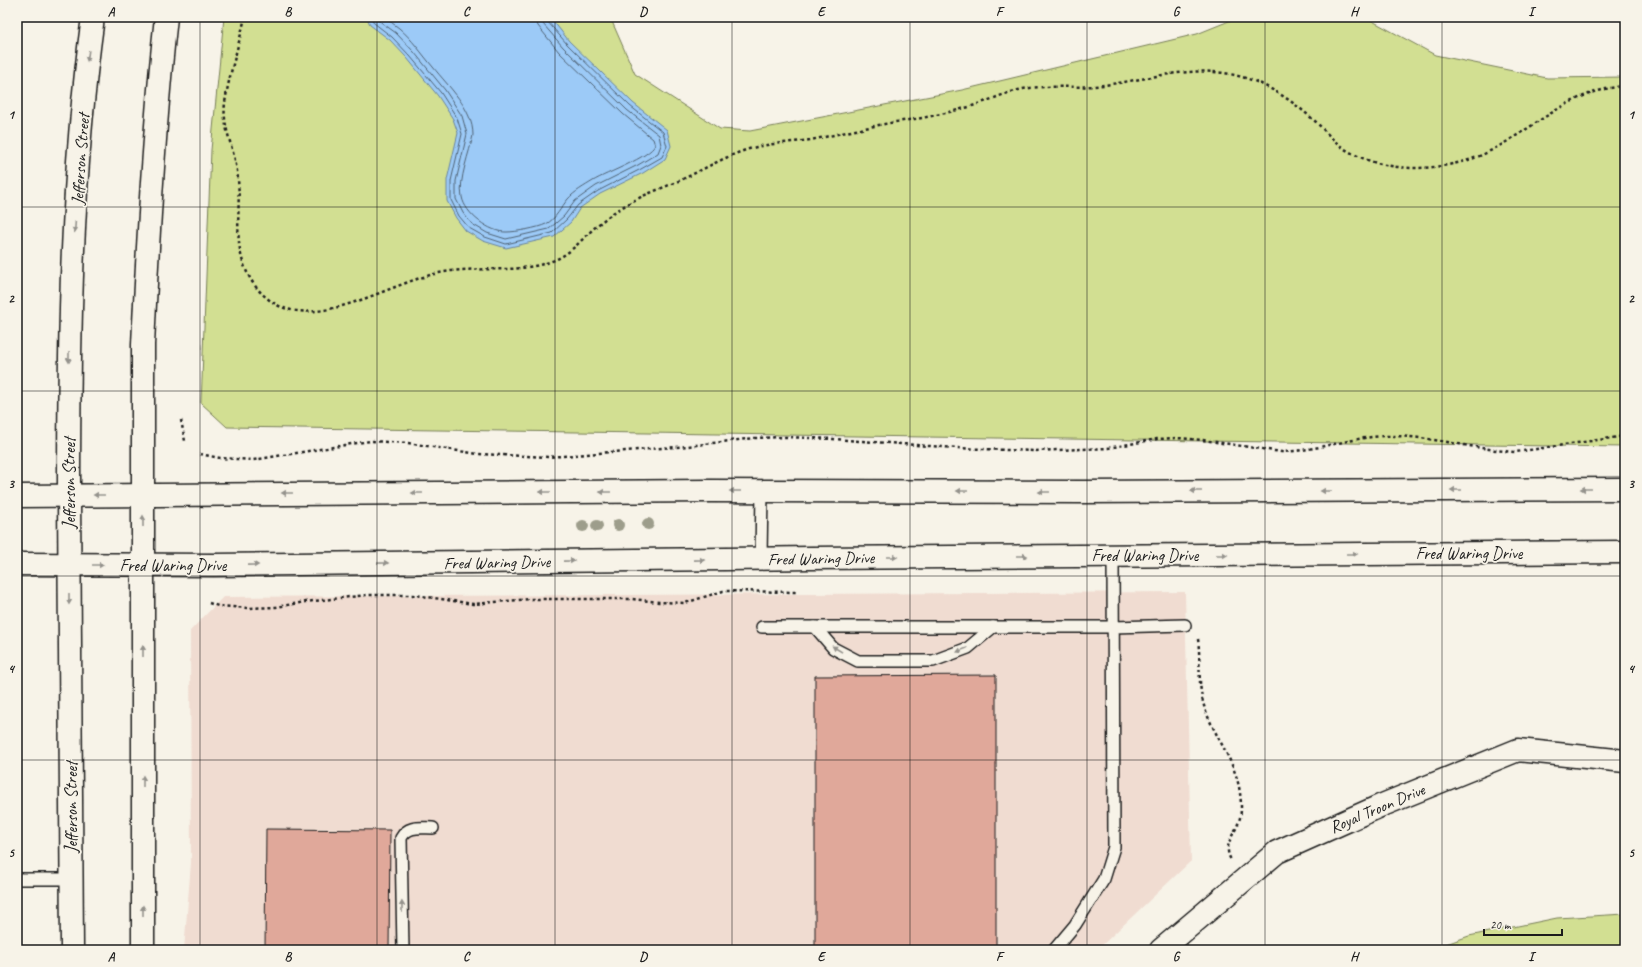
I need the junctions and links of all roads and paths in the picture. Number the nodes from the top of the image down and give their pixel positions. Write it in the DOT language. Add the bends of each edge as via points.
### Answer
graph roads {
  1 [pos="93,17"];
  2 [pos="166,17"];
  3 [pos="245,17"];
  4 [pos="1625,86"];
  5 [pos="180,420"];
  6 [pos="1625,436"];
  7 [pos="185,441"];
  8 [pos="200,454"];
  9 [pos="1625,489"];
  10 [pos="762,491"];
  11 [pos="69,495"];
  12 [pos="143,495"];
  13 [pos="17,496"];
  14 [pos="1625,552"];
  15 [pos="1113,556"];
  16 [pos="761,558"];
  17 [pos="17,564"];
  18 [pos="69,564"];
  19 [pos="143,564"];
  20 [pos="798,592"];
  21 [pos="209,603"];
  22 [pos="1185,625"];
  23 [pos="762,627"];
  24 [pos="814,627"];
  25 [pos="993,627"];
  26 [pos="1113,627"];
  27 [pos="1625,761"];
  28 [pos="433,828"];
  29 [pos="17,879"];
  30 [pos="72,879"];
  31 [pos="1245,879"];
  32 [pos="72,913"];
  33 [pos="72,950"];
  34 [pos="87,950"];
  35 [pos="143,950"];
  36 [pos="403,950"];
  37 [pos="1054,950"];
  38 [pos="1161,950"];
  1 -- 11 [label="main road, Jefferson Street, one-way" via="86,69 72,259"];
  2 -- 12 [label="main road" via="159,79 146,269"];
  3 -- 4 [label="path" via="224,118 238,178 238,237 242,260 260,293 273,303 303,312 342,305 408,281 442,272 514,270 551,261 564,255 600,222 623,206 748,149 964,109 1022,90 1096,86 1183,72 1224,73 1244,77 1272,89 1293,102 1337,144 1351,153 1393,167 1420,168 1479,157 1557,109 1585,95 1604,88"];
  5 -- 7 [label="path"];
  6 -- 8 [label="path" via="1516,452 1397,436 1366,438 1294,452 1177,438 1156,439 1108,448 1027,451 785,437 549,457 478,454 408,443 370,441 253,460"];
  9 -- 10 [label="main road, one-way"];
  10 -- 12 [label="main road, one-way"];
  10 -- 16 [label="lane"];
  12 -- 11 [label="main road, one-way"];
  11 -- 13 [label="main road"];
  11 -- 18 [label="main road, Jefferson Street"];
  19 -- 12 [label="main road, one-way"];
  15 -- 14 [label="main road, Fred Waring Drive, one-way"];
  16 -- 15 [label="main road, Fred Waring Drive, one-way"];
  15 -- 26 [label="lane"];
  19 -- 16 [label="main road, Fred Waring Drive, one-way"];
  17 -- 18 [label="main road, Fred Waring Drive"];
  18 -- 19 [label="main road, Fred Waring Drive, one-way"];
  18 -- 30 [label="main road, Jefferson Street, one-way"];
  35 -- 19 [label="main road, one-way"];
  20 -- 21 [label="path" via="723,591 685,603 632,599 530,599 473,604 415,595 367,595 276,607 248,608"];
  22 -- 26 [label="lane"];
  22 -- 31 [label="path" via="1196,632 1201,694 1237,778 1240,819 1227,848 1229,856"];
  23 -- 24 [label="lane"];
  24 -- 25 [label="lane"];
  25 -- 24 [label="lane, one-way" via="968,648 933,661 858,661 833,648"];
  25 -- 26 [label="lane"];
  26 -- 37 [label="lane" via="1114,847 1104,879 1075,925"];
  27 -- 31 [label="main road, Royal Troon Drive" via="1518,750 1380,806 1277,852"];
  36 -- 28 [label="lane, one-way" via="401,838 410,828"];
  29 -- 30 [label="lane"];
  30 -- 32 [label="main road, Jefferson Street"];
  31 -- 38 [label="main road, Royal Troon Drive"];
  32 -- 33 [label="main road, Jefferson Street"];
  32 -- 34 [label="main road"];
}
